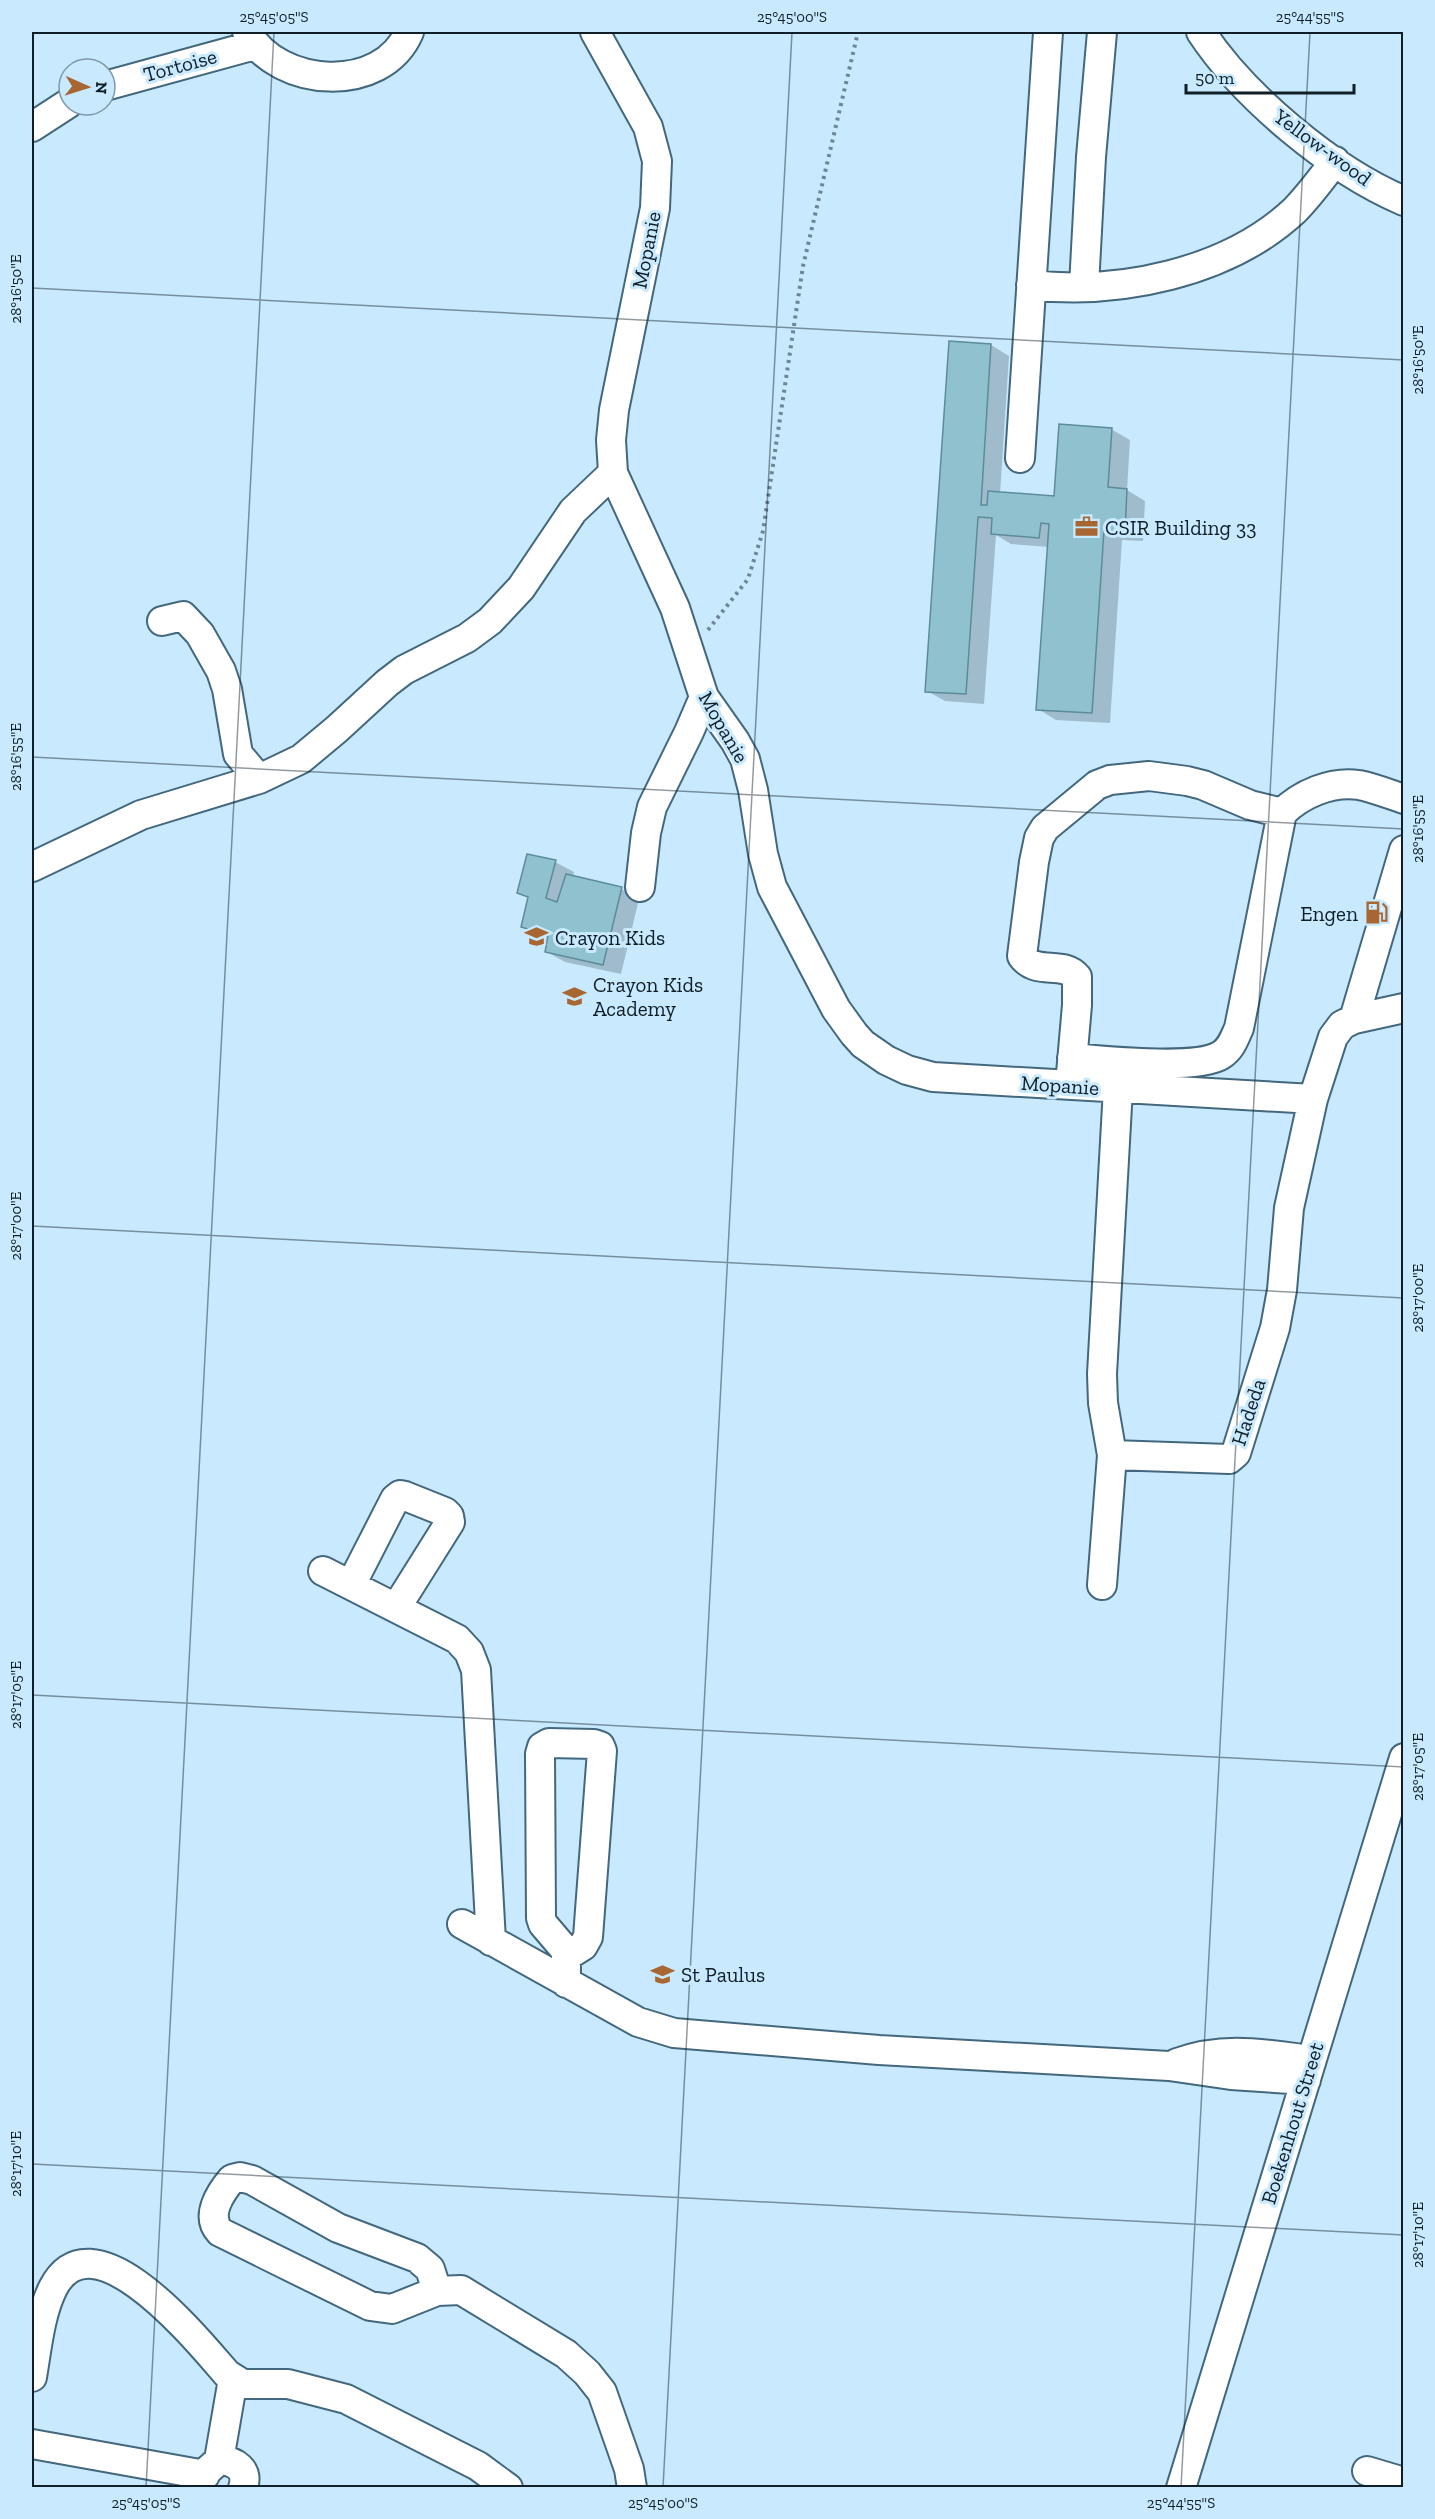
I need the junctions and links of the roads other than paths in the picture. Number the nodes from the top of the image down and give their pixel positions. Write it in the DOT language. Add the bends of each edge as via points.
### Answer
graph roads {
  1 [pos="410,32"];
  2 [pos="595,32"];
  3 [pos="1048,32"];
  4 [pos="1102,32"];
  5 [pos="1201,32"];
  6 [pos="251,38"];
  7 [pos="117,82"];
  8 [pos="57,111"];
  9 [pos="32,127"];
  10 [pos="1335,161"];
  11 [pos="1404,201"];
  12 [pos="1031,285"];
  13 [pos="1084,286"];
  14 [pos="1020,458"];
  15 [pos="613,473"];
  16 [pos="162,621"];
  17 [pos="704,697"];
  18 [pos="259,779"];
  19 [pos="1404,799"];
  20 [pos="1282,813"];
  21 [pos="1404,850"];
  22 [pos="32,867"];
  23 [pos="640,887"];
  24 [pos="1404,1008"];
  25 [pos="1354,1019"];
  26 [pos="1071,1072"];
  27 [pos="1118,1088"];
  28 [pos="1313,1099"];
  29 [pos="1112,1455"];
  30 [pos="323,1571"];
  31 [pos="351,1585"];
  32 [pos="1102,1585"];
  33 [pos="396,1608"];
  34 [pos="1404,1758"];
  35 [pos="1399,1789"];
  36 [pos="462,1924"];
  37 [pos="491,1941"];
  38 [pos="566,1970"];
  39 [pos="1308,2070"];
  40 [pos="437,2291"];
  41 [pos="32,2377"];
  42 [pos="240,2382"];
  43 [pos="32,2444"];
  44 [pos="1367,2471"];
  45 [pos="231,2477"];
  46 [pos="1404,2482"];
  47 [pos="508,2487"];
  48 [pos="632,2487"];
  49 [pos="1181,2487"];
  1 -- 6 [label="street" via="387,61 356,74 302,73 275,61"];
  2 -- 15 [label="street, Mopanie" via="648,127 657,161 655,207 614,410"];
  3 -- 12 [label="street"];
  4 -- 13 [label="street"];
  5 -- 10 [label="street, Yellow-wood" via="1236,77 1276,115"];
  6 -- 7 [label="street, Tortoise"];
  8 -- 9 [label="street"];
  10 -- 11 [label="street, Yellow-wood"];
  10 -- 13 [label="street" via="1294,210 1240,248 1138,283"];
  12 -- 13 [label="street"];
  12 -- 14 [label="street"];
  15 -- 17 [label="street, Mopanie" via="675,608"];
  15 -- 18 [label="street" via="573,511 521,588 490,621 404,670 301,759"];
  16 -- 18 [label="street" via="183,616 200,634 227,689 238,754"];
  17 -- 23 [label="street" via="652,807"];
  17 -- 26 [label="street, Mopanie" via="745,759 772,887 836,1009 863,1044 895,1065 933,1077"];
  18 -- 22 [label="street" via="141,815"];
  19 -- 20 [label="street" via="1358,785 1338,785 1318,790"];
  20 -- 26 [label="street" via="1239,1028 1232,1045 1206,1062 1127,1063"];
  20 -- 26 [label="street" via="1250,805 1203,785 1149,776 1097,784 1045,828 1036,846 1022,956 1034,966 1066,970 1077,977"];
  21 -- 25 [label="street"];
  24 -- 25 [label="street, Hadeda"];
  25 -- 28 [label="street, Hadeda" via="1333,1036"];
  26 -- 27 [label="street, Mopanie"];
  27 -- 28 [label="street, Mopanie"];
  27 -- 29 [label="street" via="1102,1374 1102,1402"];
  28 -- 29 [label="street, Hadeda" via="1289,1208 1275,1328 1236,1453 1223,1460"];
  29 -- 32 [label="street"];
  30 -- 31 [label="street"];
  31 -- 33 [label="street"];
  31 -- 33 [label="street" via="400,1495 445,1512 450,1522"];
  33 -- 37 [label="street" via="456,1639 469,1652 476,1670"];
  34 -- 35 [label="street, Boekenhout Street"];
  35 -- 39 [label="street, Boekenhout Street"];
  36 -- 37 [label="street"];
  37 -- 38 [label="street"];
  38 -- 38 [label="street" via="562,1945 541,1918 540,1754 549,1743 594,1744 602,1751 588,1937"];
  38 -- 39 [label="street" via="638,2022 674,2034 1170,2066 1203,2072"];
  39 -- 49 [label="street, Boekenhout Street"];
  40 -- 40 [label="street" via="392,2309 375,2308 220,2232 213,2219 214,2207 232,2180 252,2180 338,2228 417,2258 432,2273"];
  40 -- 48 [label="street" via="454,2289 467,2293 540,2336 587,2373 602,2392"];
  41 -- 42 [label="street" via="53,2289 70,2268 87,2263 123,2276 153,2294"];
  42 -- 45 [label="street"];
  42 -- 47 [label="street" via="288,2384 346,2399 478,2466"];
  43 -- 45 [label="street"];
  44 -- 46 [label="street"];
}
